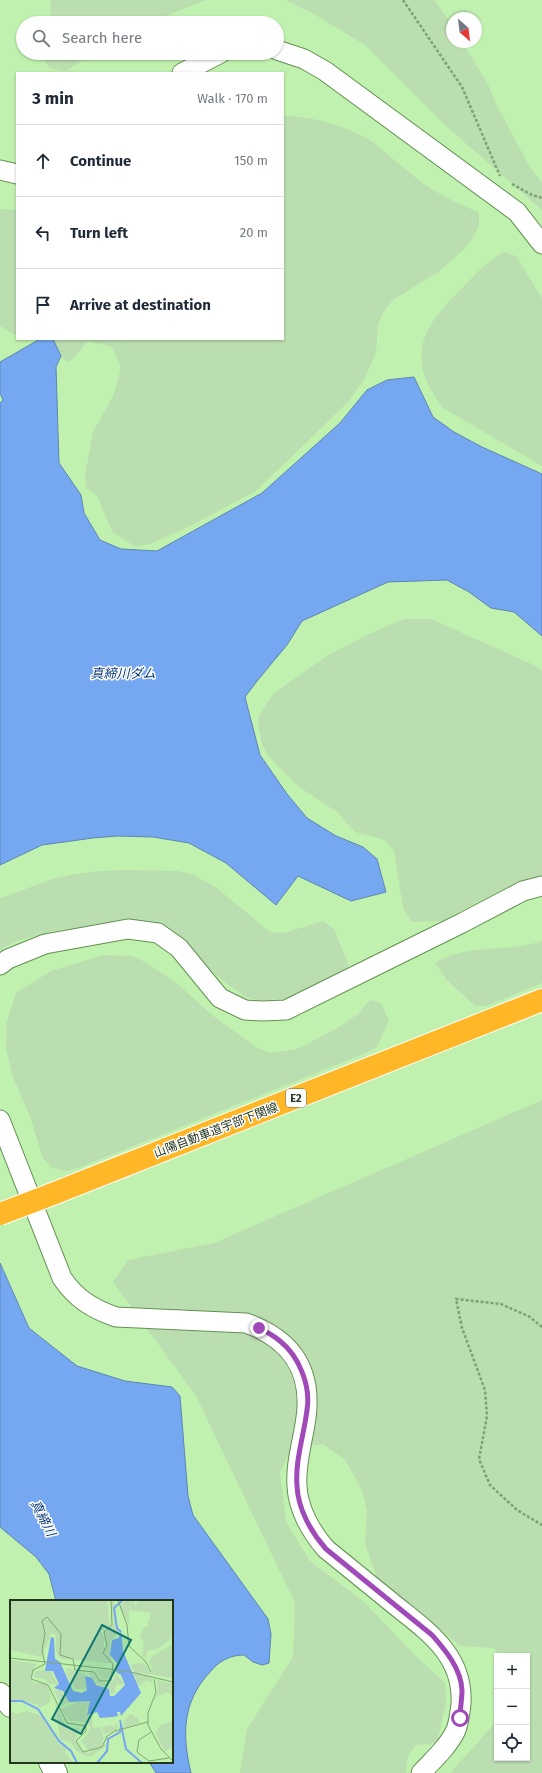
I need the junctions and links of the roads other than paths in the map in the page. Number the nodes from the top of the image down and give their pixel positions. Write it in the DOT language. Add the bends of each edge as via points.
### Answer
graph roads {
  1 [pos="284,52"];
  2 [pos="207,60"];
  3 [pos="184,72"];
  4 [pos="0,170"];
  5 [pos="16,174"];
  6 [pos="542,244"];
  7 [pos="542,886"];
  8 [pos="0,964"];
  9 [pos="542,1000"];
  10 [pos="0,1120"];
  11 [pos="0,1214"];
  12 [pos="0,1694"];
  13 [pos="10,1705"];
  14 [pos="51,1763"];
  15 [pos="56,1773"];
  16 [pos="421,1773"];
  1 -- 6 [label="street" via="304,59 324,71 517,212"];
  2 -- 3 [label="street"];
  4 -- 5 [label="street"];
  7 -- 8 [label="street" via="523,891 286,1010 245,1010 220,998 179,948 158,933 128,929 45,944"];
  9 -- 11 [label="highway, 山陽自動車道宇部下関線 / E2, bridge"];
  10 -- 16 [label="street" via="62,1278 81,1300 96,1310 116,1317 246,1323 271,1334 292,1353 304,1375 307,1392 308,1408 297,1466 296,1487 309,1525 326,1549 432,1635 451,1659 462,1689 460,1718 455,1731"];
  12 -- 13 [label="street"];
  14 -- 15 [label="street"];
}
